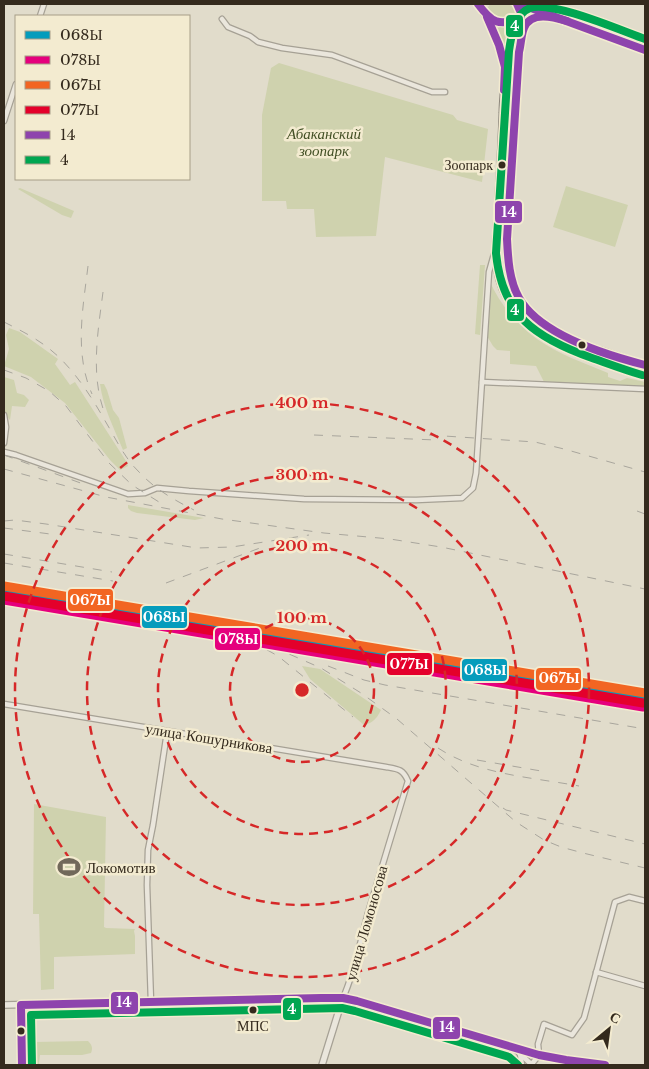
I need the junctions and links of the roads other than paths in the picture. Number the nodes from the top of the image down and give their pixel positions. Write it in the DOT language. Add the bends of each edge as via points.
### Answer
graph roads {
  1 [pos="478,4"];
  2 [pos="485,4"];
  3 [pos="518,4"];
  4 [pos="486,15"];
  5 [pos="534,16"];
  6 [pos="521,19"];
  7 [pos="222,20"];
  8 [pos="567,22"];
  9 [pos="645,50"];
  10 [pos="519,52"];
  11 [pos="15,87"];
  12 [pos="445,92"];
  13 [pos="4,121"];
  14 [pos="496,248"];
  15 [pos="645,365"];
  16 [pos="645,374"];
  17 [pos="482,382"];
  18 [pos="645,389"];
  19 [pos="4,415"];
  20 [pos="4,443"];
  21 [pos="4,452"];
  22 [pos="4,704"];
  23 [pos="167,732"];
  24 [pos="408,781"];
  25 [pos="645,901"];
  26 [pos="596,972"];
  27 [pos="645,986"];
  28 [pos="344,998"];
  29 [pos="151,1002"];
  30 [pos="4,1005"];
  31 [pos="21,1005"];
  32 [pos="518,1051"];
  33 [pos="539,1055"];
  34 [pos="22,1065"];
  35 [pos="322,1065"];
  36 [pos="522,1065"];
  37 [pos="532,1065"];
  38 [pos="605,1065"];
  1 -- 4 [label="main road"];
  2 -- 4 [label="main road"];
  3 -- 6 [label="main road"];
  3 -- 8 [label="main road"];
  4 -- 6 [label="main road" via="500,23"];
  4 -- 14 [label="main road" via="505,67"];
  5 -- 6 [label="main road"];
  5 -- 8 [label="main road"];
  5 -- 10 [label="main road" via="524,28"];
  6 -- 10 [label="main road"];
  7 -- 12 [label="street" via="228,27 258,42 332,55 432,92"];
  8 -- 9 [label="main road"];
  10 -- 15 [label="main road" via="506,239 511,282 521,303 554,332"];
  11 -- 13 [label="street"];
  14 -- 16 [label="main road" via="503,289 514,309 533,329 578,353"];
  14 -- 17 [label="street" via="488,272"];
  17 -- 18 [label="street"];
  17 -- 21 [label="street" via="476,473 473,488 462,498 304,499 157,488 128,494"];
  19 -- 20 [label="street"];
  22 -- 23 [label="street, улица Кошурникова"];
  23 -- 24 [label="street, улица Кошурникова" via="386,767 399,770"];
  23 -- 29 [label="street" via="148,850"];
  24 -- 28 [label="street, улица Ломоносова"];
  25 -- 26 [label="street" via="629,897 615,902"];
  26 -- 27 [label="street"];
  26 -- 33 [label="street" via="584,1018 572,1035 544,1024 538,1044"];
  28 -- 29 [label="street"];
  28 -- 32 [label="street"];
  28 -- 35 [label="street, улица Ломоносова"];
  29 -- 31 [label="street"];
  30 -- 31 [label="street"];
  31 -- 34 [label="street"];
  32 -- 33 [label="street"];
  32 -- 36 [label="street"];
  32 -- 37 [label="street"];
  33 -- 37 [label="street"];
  33 -- 38 [label="street"];
}
